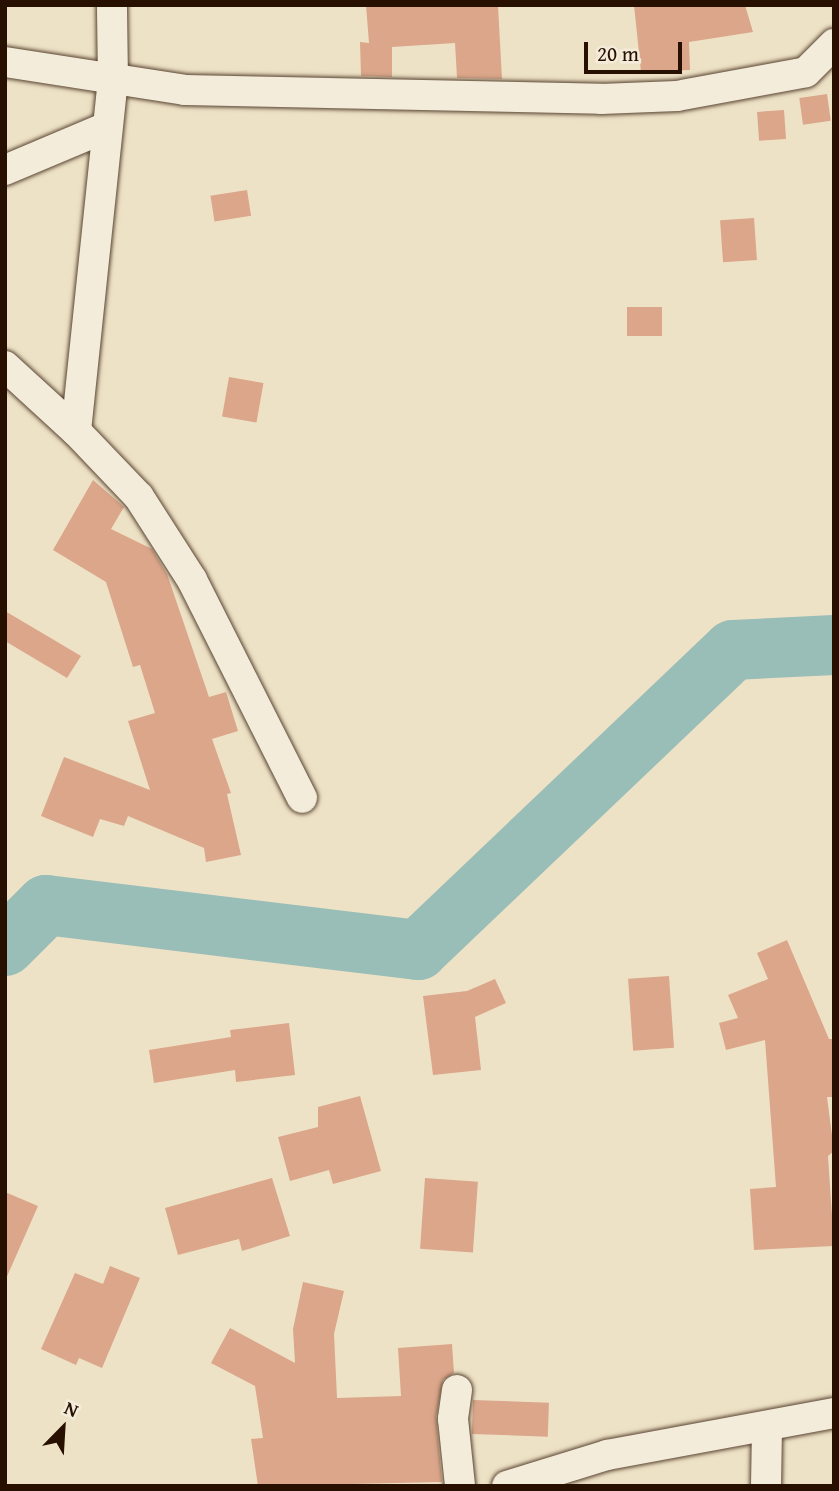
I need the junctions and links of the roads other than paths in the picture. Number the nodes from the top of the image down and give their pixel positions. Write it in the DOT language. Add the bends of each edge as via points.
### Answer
graph roads {
  1 [pos="112,5"];
  2 [pos="834,44"];
  3 [pos="5,62"];
  4 [pos="113,81"];
  5 [pos="107,127"];
  6 [pos="5,170"];
  7 [pos="5,366"];
  8 [pos="76,431"];
  9 [pos="302,798"];
  10 [pos="457,1390"];
  11 [pos="834,1413"];
  12 [pos="767,1428"];
  13 [pos="460,1486"];
  14 [pos="507,1486"];
  15 [pos="766,1486"];
  1 -- 4 [label="street"];
  2 -- 4 [label="street" via="806,72 677,96 288,94 185,90"];
  3 -- 4 [label="street"];
  4 -- 5 [label="street"];
  5 -- 6 [label="street"];
  5 -- 8 [label="street"];
  7 -- 8 [label="street"];
  8 -- 9 [label="street" via="139,497 192,580"];
  10 -- 13 [label="street" via="453,1419"];
  11 -- 12 [label="street"];
  12 -- 14 [label="street" via="607,1455"];
  12 -- 15 [label="street"];
}
